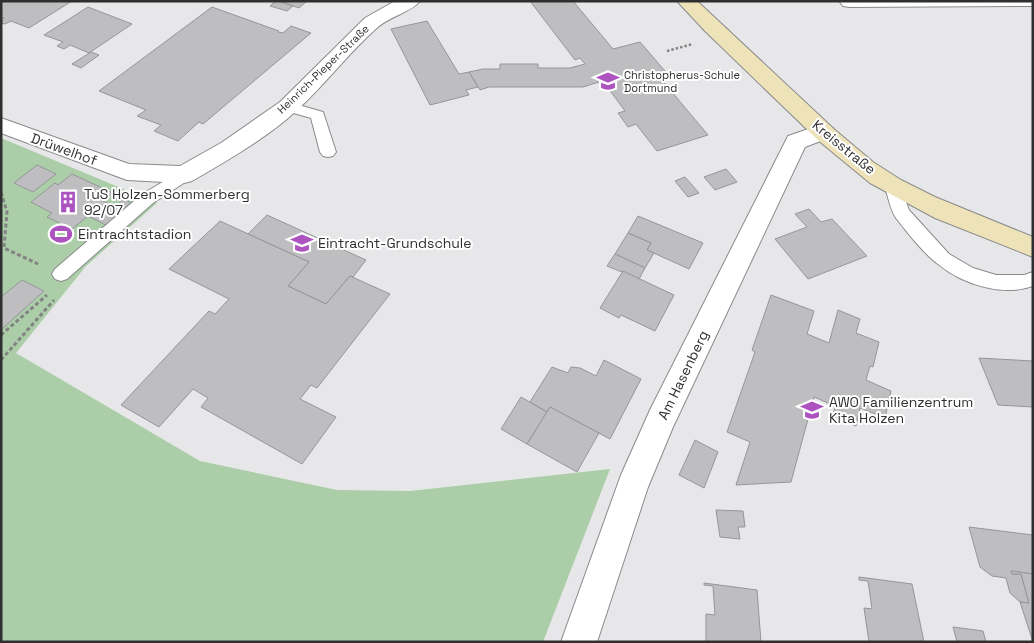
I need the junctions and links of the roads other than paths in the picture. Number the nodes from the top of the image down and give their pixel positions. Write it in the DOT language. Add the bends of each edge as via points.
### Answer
graph roads {
  1 [pos="411,1"];
  2 [pos="686,1"];
  3 [pos="1033,1"];
  4 [pos="849,2"];
  5 [pos="288,107"];
  6 [pos="1,125"];
  7 [pos="823,132"];
  8 [pos="328,152"];
  9 [pos="184,175"];
  10 [pos="892,186"];
  11 [pos="1033,247"];
  12 [pos="64,276"];
  13 [pos="1033,279"];
  14 [pos="579,642"];
  1 -- 5 [label="street, Heinrich-Pieper-Straße" via="372,22"];
  2 -- 7 [label="main road, Kreisstraße"];
  3 -- 4 [label="street"];
  5 -- 8 [label="lane" via="318,115"];
  5 -- 9 [label="street, Heinrich-Pieper-Straße" via="229,149"];
  6 -- 9 [label="street, Drüwelhof" via="128,172"];
  7 -- 10 [label="main road, Kreisstraße"];
  7 -- 14 [label="street, Am Hasenberg" via="796,142 660,420 632,486"];
  9 -- 12 [label="lane" via="147,199"];
  10 -- 11 [label="main road, Kreisstraße" via="977,226"];
  10 -- 13 [label="lane" via="902,213 944,259 968,274 996,282"];
}
